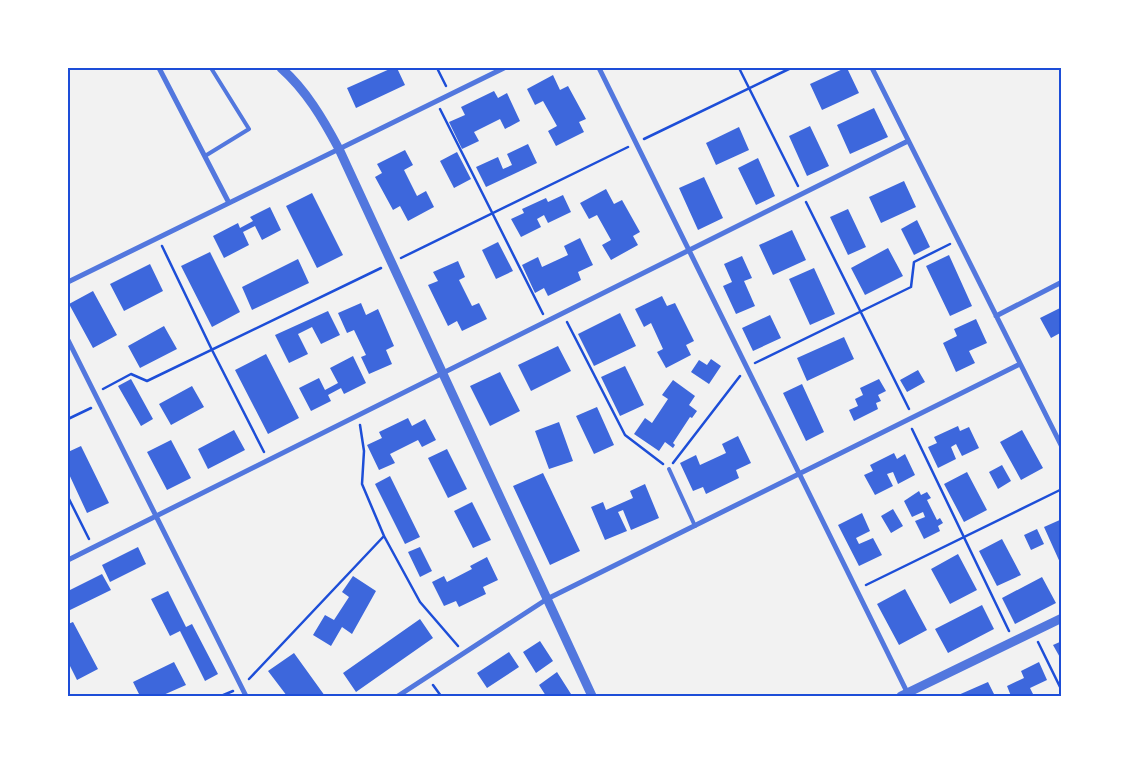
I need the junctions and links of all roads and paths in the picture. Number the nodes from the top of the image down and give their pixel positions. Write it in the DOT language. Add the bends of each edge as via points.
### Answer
graph roads {
  1 [pos="159,68"];
  2 [pos="211,68"];
  3 [pos="281,68"];
  4 [pos="437,68"];
  5 [pos="504,68"];
  6 [pos="599,68"];
  7 [pos="739,68"];
  8 [pos="791,68"];
  9 [pos="872,68"];
  10 [pos="749,88"];
  11 [pos="450,94"];
  12 [pos="436,101"];
  13 [pos="908,141"];
  14 [pos="636,143"];
  15 [pos="339,149"];
  16 [pos="205,156"];
  17 [pos="802,194"];
  18 [pos="229,203"];
  19 [pos="492,213"];
  20 [pos="158,238"];
  21 [pos="958,240"];
  22 [pos="689,250"];
  23 [pos="391,263"];
  24 [pos="68,282"];
  25 [pos="1062,282"];
  26 [pos="861,312"];
  27 [pos="563,314"];
  28 [pos="996,316"];
  29 [pos="547,321"];
  30 [pos="68,340"];
  31 [pos="212,350"];
  32 [pos="1020,364"];
  33 [pos="747,367"];
  34 [pos="441,374"];
  35 [pos="96,394"];
  36 [pos="100,403"];
  37 [pos="358,415"];
  38 [pos="910,419"];
  39 [pos="68,420"];
  40 [pos="1062,447"];
  41 [pos="268,460"];
  42 [pos="669,469"];
  43 [pos="800,474"];
  44 [pos="1062,488"];
  45 [pos="68,497"];
  46 [pos="157,515"];
  47 [pos="695,526"];
  48 [pos="384,536"];
  49 [pos="963,537"];
  50 [pos="93,547"];
  51 [pos="68,560"];
  52 [pos="857,590"];
  53 [pos="547,599"];
  54 [pos="1062,618"];
  55 [pos="1033,632"];
  56 [pos="1014,642"];
  57 [pos="465,653"];
  58 [pos="428,677"];
  59 [pos="241,687"];
  60 [pos="1062,692"];
  61 [pos="906,695"];
  62 [pos="221,696"];
  63 [pos="246,696"];
  64 [pos="398,696"];
  65 [pos="440,696"];
  66 [pos="592,696"];
  1 -- 16 [label="street"];
  2 -- 16 [label="lane" via="249,129"];
  3 -- 15 [label="street" via="293,78 318,111"];
  4 -- 11 [label="path"];
  5 -- 11 [label="street"];
  6 -- 14 [label="street"];
  7 -- 10 [label="path"];
  8 -- 10 [label="path"];
  9 -- 13 [label="street"];
  10 -- 14 [label="path"];
  10 -- 17 [label="path"];
  11 -- 12 [label="street"];
  12 -- 15 [label="street"];
  12 -- 19 [label="path"];
  13 -- 17 [label="street"];
  13 -- 21 [label="street"];
  14 -- 19 [label="path"];
  14 -- 22 [label="street"];
  15 -- 18 [label="street"];
  15 -- 23 [label="street"];
  16 -- 18 [label="street"];
  17 -- 22 [label="street"];
  17 -- 26 [label="path"];
  18 -- 20 [label="street"];
  19 -- 23 [label="path"];
  19 -- 29 [label="path"];
  20 -- 24 [label="street"];
  20 -- 31 [label="path"];
  21 -- 26 [label="path" via="914,262 911,287"];
  21 -- 28 [label="street"];
  22 -- 27 [label="street"];
  22 -- 33 [label="street"];
  23 -- 31 [label="path"];
  23 -- 34 [label="street"];
  25 -- 28 [label="street"];
  26 -- 33 [label="path"];
  26 -- 38 [label="path"];
  27 -- 29 [label="street"];
  27 -- 42 [label="path" via="625,435"];
  28 -- 32 [label="street"];
  29 -- 34 [label="street"];
  30 -- 35 [label="street"];
  31 -- 35 [label="path" via="148,382 131,374"];
  31 -- 41 [label="path"];
  32 -- 38 [label="street"];
  32 -- 40 [label="street"];
  33 -- 42 [label="path"];
  33 -- 43 [label="street"];
  34 -- 37 [label="street"];
  34 -- 53 [label="street"];
  35 -- 36 [label="street"];
  36 -- 39 [label="path"];
  36 -- 46 [label="street"];
  37 -- 41 [label="street"];
  37 -- 48 [label="path" via="364,451 362,484"];
  38 -- 43 [label="street"];
  38 -- 49 [label="path"];
  41 -- 46 [label="street"];
  42 -- 47 [label="lane"];
  43 -- 47 [label="street"];
  43 -- 52 [label="street"];
  44 -- 49 [label="path"];
  45 -- 50 [label="path"];
  46 -- 50 [label="street"];
  46 -- 59 [label="street"];
  47 -- 53 [label="street"];
  48 -- 57 [label="path" via="420,602"];
  48 -- 59 [label="path"];
  49 -- 52 [label="path"];
  49 -- 56 [label="path"];
  50 -- 51 [label="street"];
  52 -- 61 [label="street"];
  53 -- 57 [label="street"];
  53 -- 66 [label="street"];
  54 -- 55 [label="street"];
  55 -- 56 [label="street"];
  55 -- 60 [label="path"];
  56 -- 61 [label="street"];
  57 -- 58 [label="street"];
  58 -- 64 [label="street"];
  58 -- 65 [label="path"];
  59 -- 62 [label="path"];
  59 -- 63 [label="street"];
}
